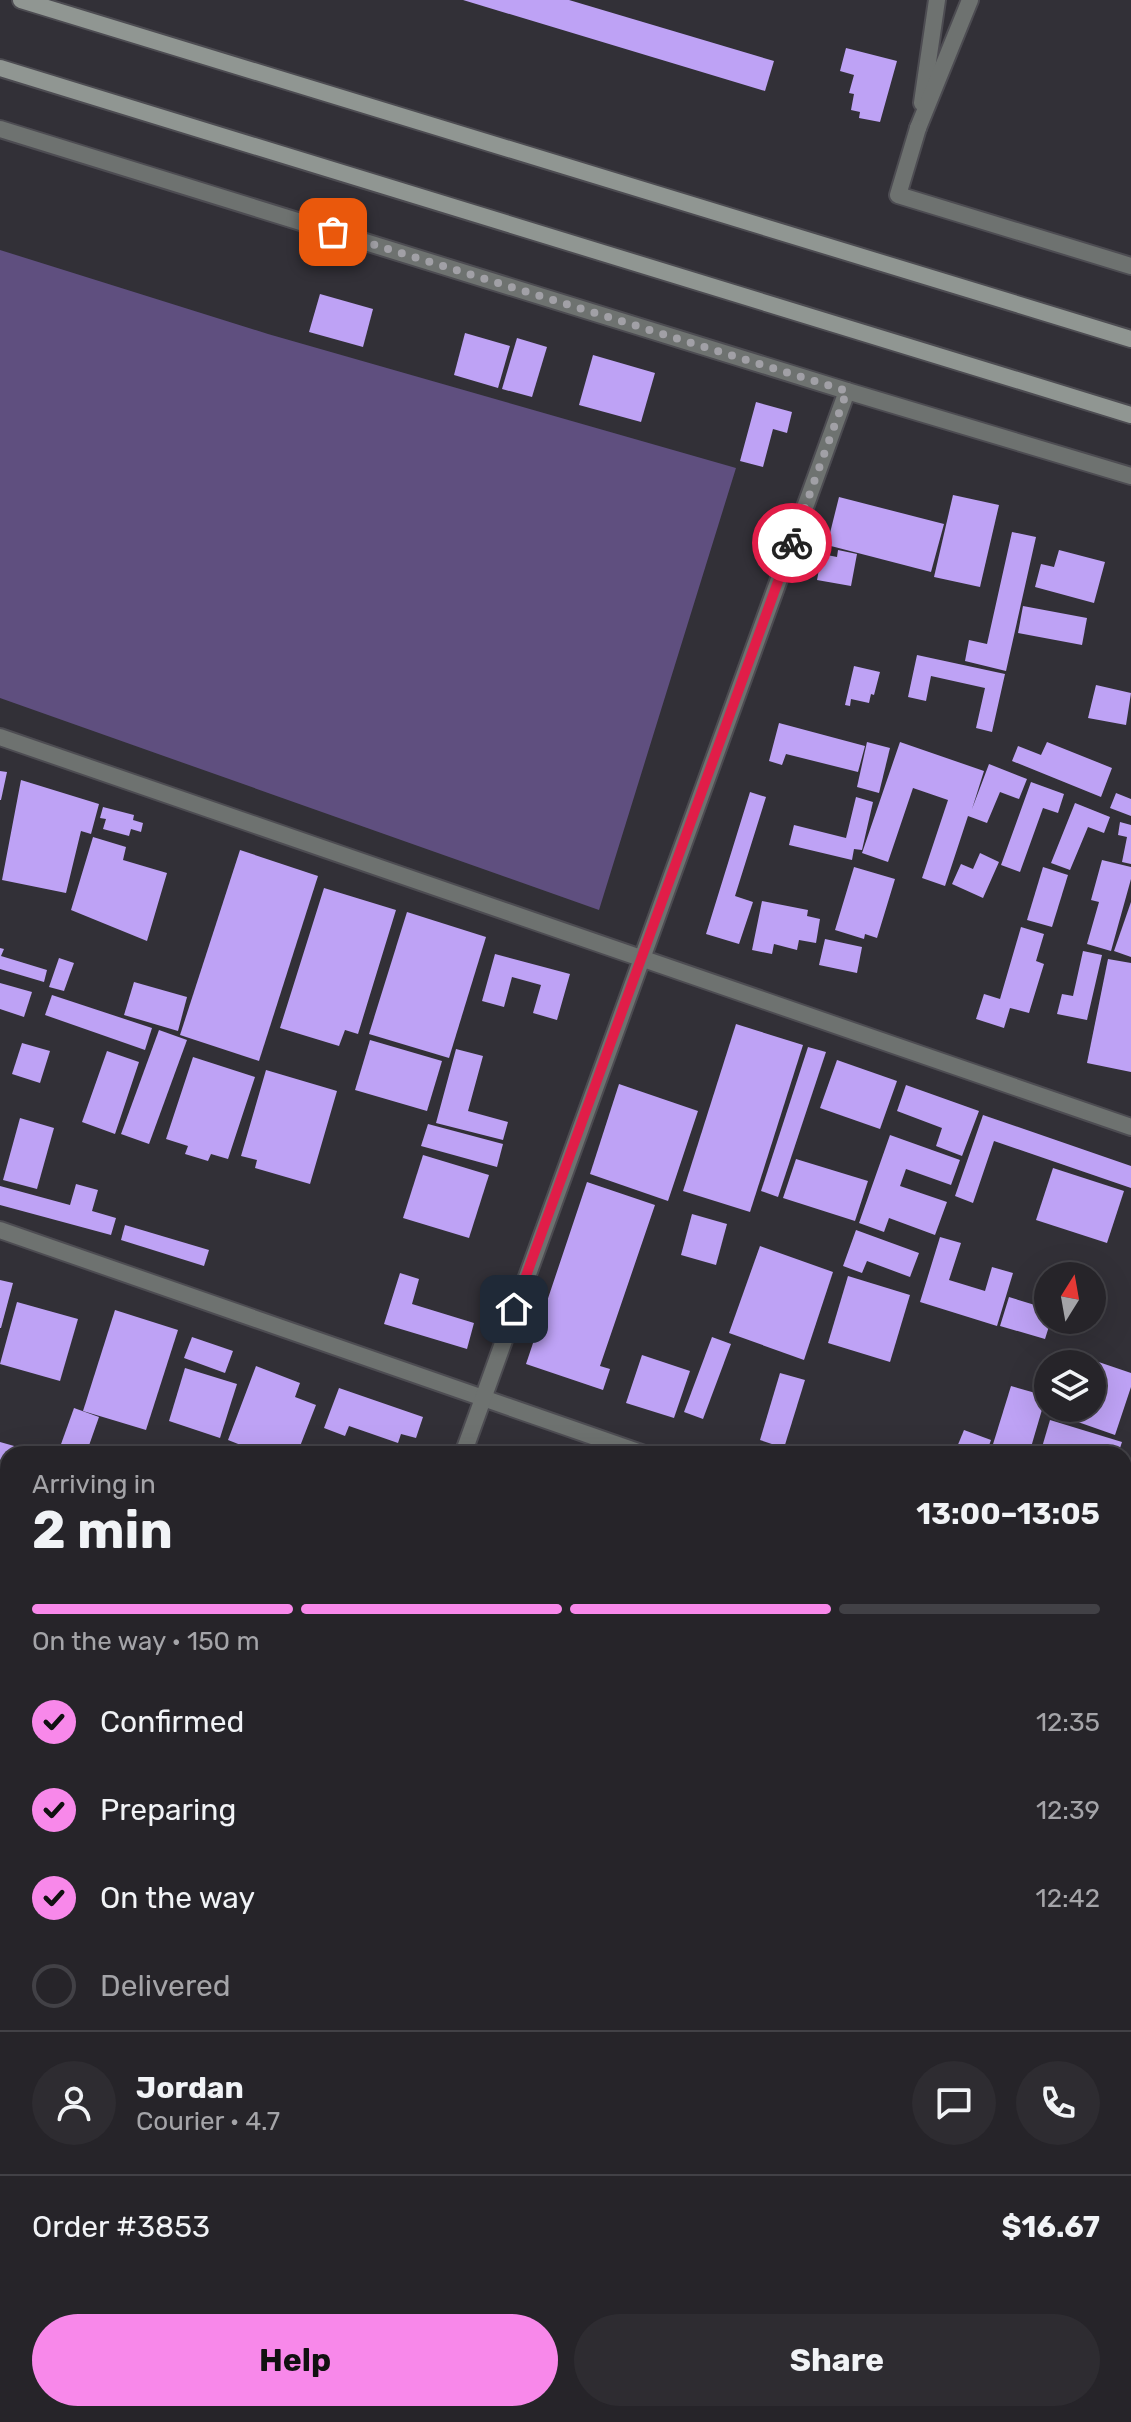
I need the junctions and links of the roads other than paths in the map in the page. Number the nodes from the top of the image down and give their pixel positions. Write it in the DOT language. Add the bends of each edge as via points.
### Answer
graph roads {
  1 [pos="21,0"];
  2 [pos="937,0"];
  3 [pos="970,0"];
  4 [pos="0,68"];
  5 [pos="918,128"];
  6 [pos="0,129"];
  7 [pos="1131,266"];
  8 [pos="1131,339"];
  9 [pos="847,391"];
  10 [pos="1131,415"];
  11 [pos="1131,476"];
  12 [pos="0,737"];
  13 [pos="641,959"];
  14 [pos="1131,1127"];
  15 [pos="0,1230"];
  16 [pos="482,1396"];
  17 [pos="466,1446"];
  18 [pos="622,1446"];
  1 -- 8 [label="main road"];
  2 -- 5 [label="street"];
  3 -- 5 [label="street"];
  4 -- 10 [label="main road"];
  5 -- 7 [label="street" via="898,195"];
  6 -- 9 [label="street"];
  9 -- 11 [label="street"];
  9 -- 13 [label="street"];
  12 -- 13 [label="street"];
  13 -- 14 [label="street"];
  13 -- 16 [label="street"];
  15 -- 16 [label="street"];
  16 -- 17 [label="street"];
  16 -- 18 [label="street"];
}
